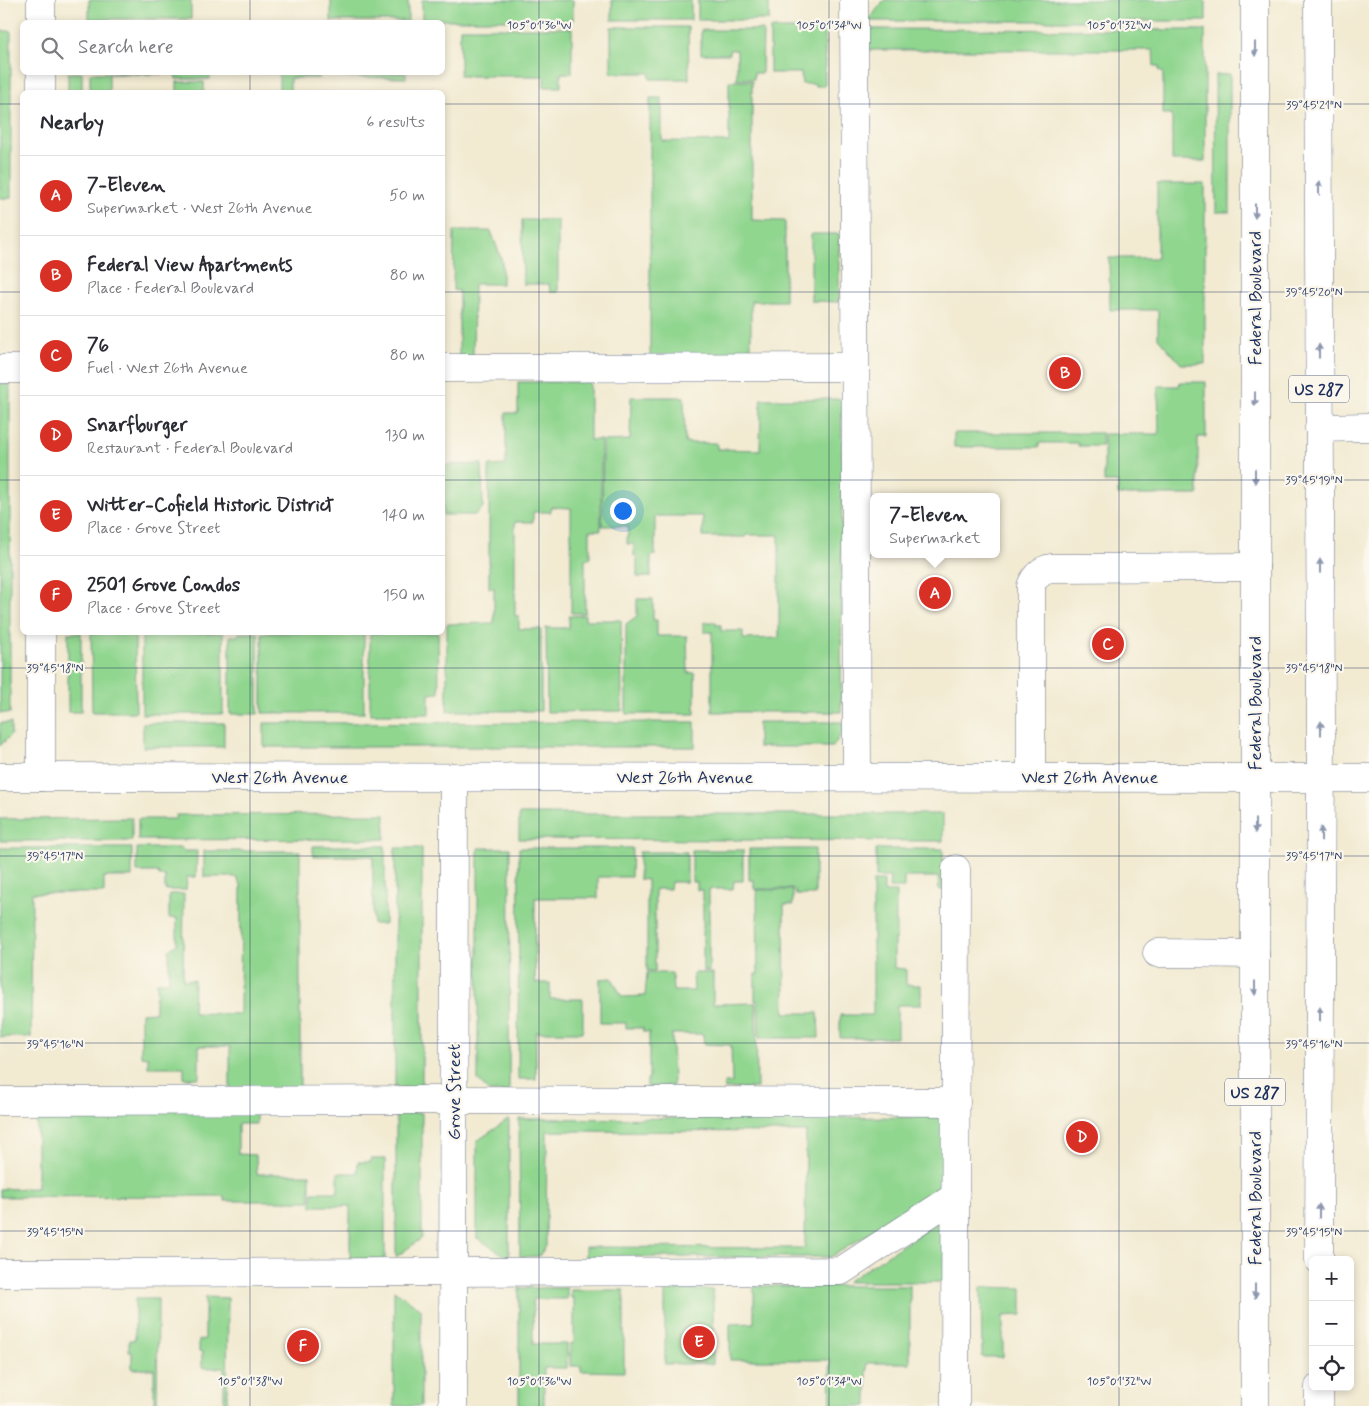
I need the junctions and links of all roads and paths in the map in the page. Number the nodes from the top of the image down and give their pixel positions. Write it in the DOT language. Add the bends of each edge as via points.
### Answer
graph roads {
  1 [pos="41,0"];
  2 [pos="854,0"];
  3 [pos="1255,0"];
  4 [pos="1318,0"];
  5 [pos="41,20"];
  6 [pos="41,75"];
  7 [pos="41,90"];
  8 [pos="445,368"];
  9 [pos="855,368"];
  10 [pos="0,369"];
  11 [pos="20,369"];
  12 [pos="1369,427"];
  13 [pos="1320,428"];
  14 [pos="1255,567"];
  15 [pos="41,635"];
  16 [pos="0,777"];
  17 [pos="41,777"];
  18 [pos="454,777"];
  19 [pos="857,777"];
  20 [pos="1031,777"];
  21 [pos="1255,777"];
  22 [pos="1320,777"];
  23 [pos="1369,778"];
  24 [pos="956,868"];
  25 [pos="1157,953"];
  26 [pos="1255,954"];
  27 [pos="454,1100"];
  28 [pos="0,1101"];
  29 [pos="956,1102"];
  30 [pos="956,1196"];
  31 [pos="1320,1256"];
  32 [pos="454,1272"];
  33 [pos="0,1273"];
  34 [pos="1319,1391"];
  35 [pos="453,1406"];
  36 [pos="955,1406"];
  37 [pos="1255,1406"];
  38 [pos="1319,1406"];
  1 -- 5 [label="main road"];
  2 -- 9 [label="main road"];
  3 -- 14 [label="main road, Federal Boulevard / US 287, one-way"];
  13 -- 4 [label="main road, US 287, one-way"];
  6 -- 7 [label="main road"];
  8 -- 9 [label="main road"];
  9 -- 19 [label="main road"];
  10 -- 11 [label="main road"];
  12 -- 13 [label="main road"];
  22 -- 13 [label="main road, US 287, one-way"];
  14 -- 20 [label="main road" via="1051,568 1038,573 1031,586"];
  14 -- 21 [label="main road, Federal Boulevard / US 287"];
  15 -- 17 [label="main road"];
  16 -- 17 [label="main road, West 26th Avenue"];
  17 -- 18 [label="main road, West 26th Avenue"];
  18 -- 19 [label="main road, West 26th Avenue"];
  18 -- 27 [label="main road, Grove Street"];
  19 -- 20 [label="main road, West 26th Avenue"];
  20 -- 21 [label="main road, West 26th Avenue"];
  21 -- 22 [label="main road, West 26th Avenue"];
  21 -- 26 [label="main road, Federal Boulevard / US 287, one-way"];
  22 -- 23 [label="main road, West 26th Avenue"];
  31 -- 22 [label="main road, US 287, one-way"];
  24 -- 29 [label="main road"];
  25 -- 26 [label="main road"];
  26 -- 37 [label="main road, Federal Boulevard / US 287, one-way"];
  27 -- 28 [label="main road"];
  27 -- 29 [label="main road"];
  27 -- 32 [label="main road, Grove Street"];
  29 -- 30 [label="main road"];
  30 -- 32 [label="main road" via="842,1271"];
  30 -- 36 [label="main road"];
  32 -- 33 [label="main road"];
  32 -- 35 [label="main road, Grove Street"];
  34 -- 38 [label="main road"];
}
